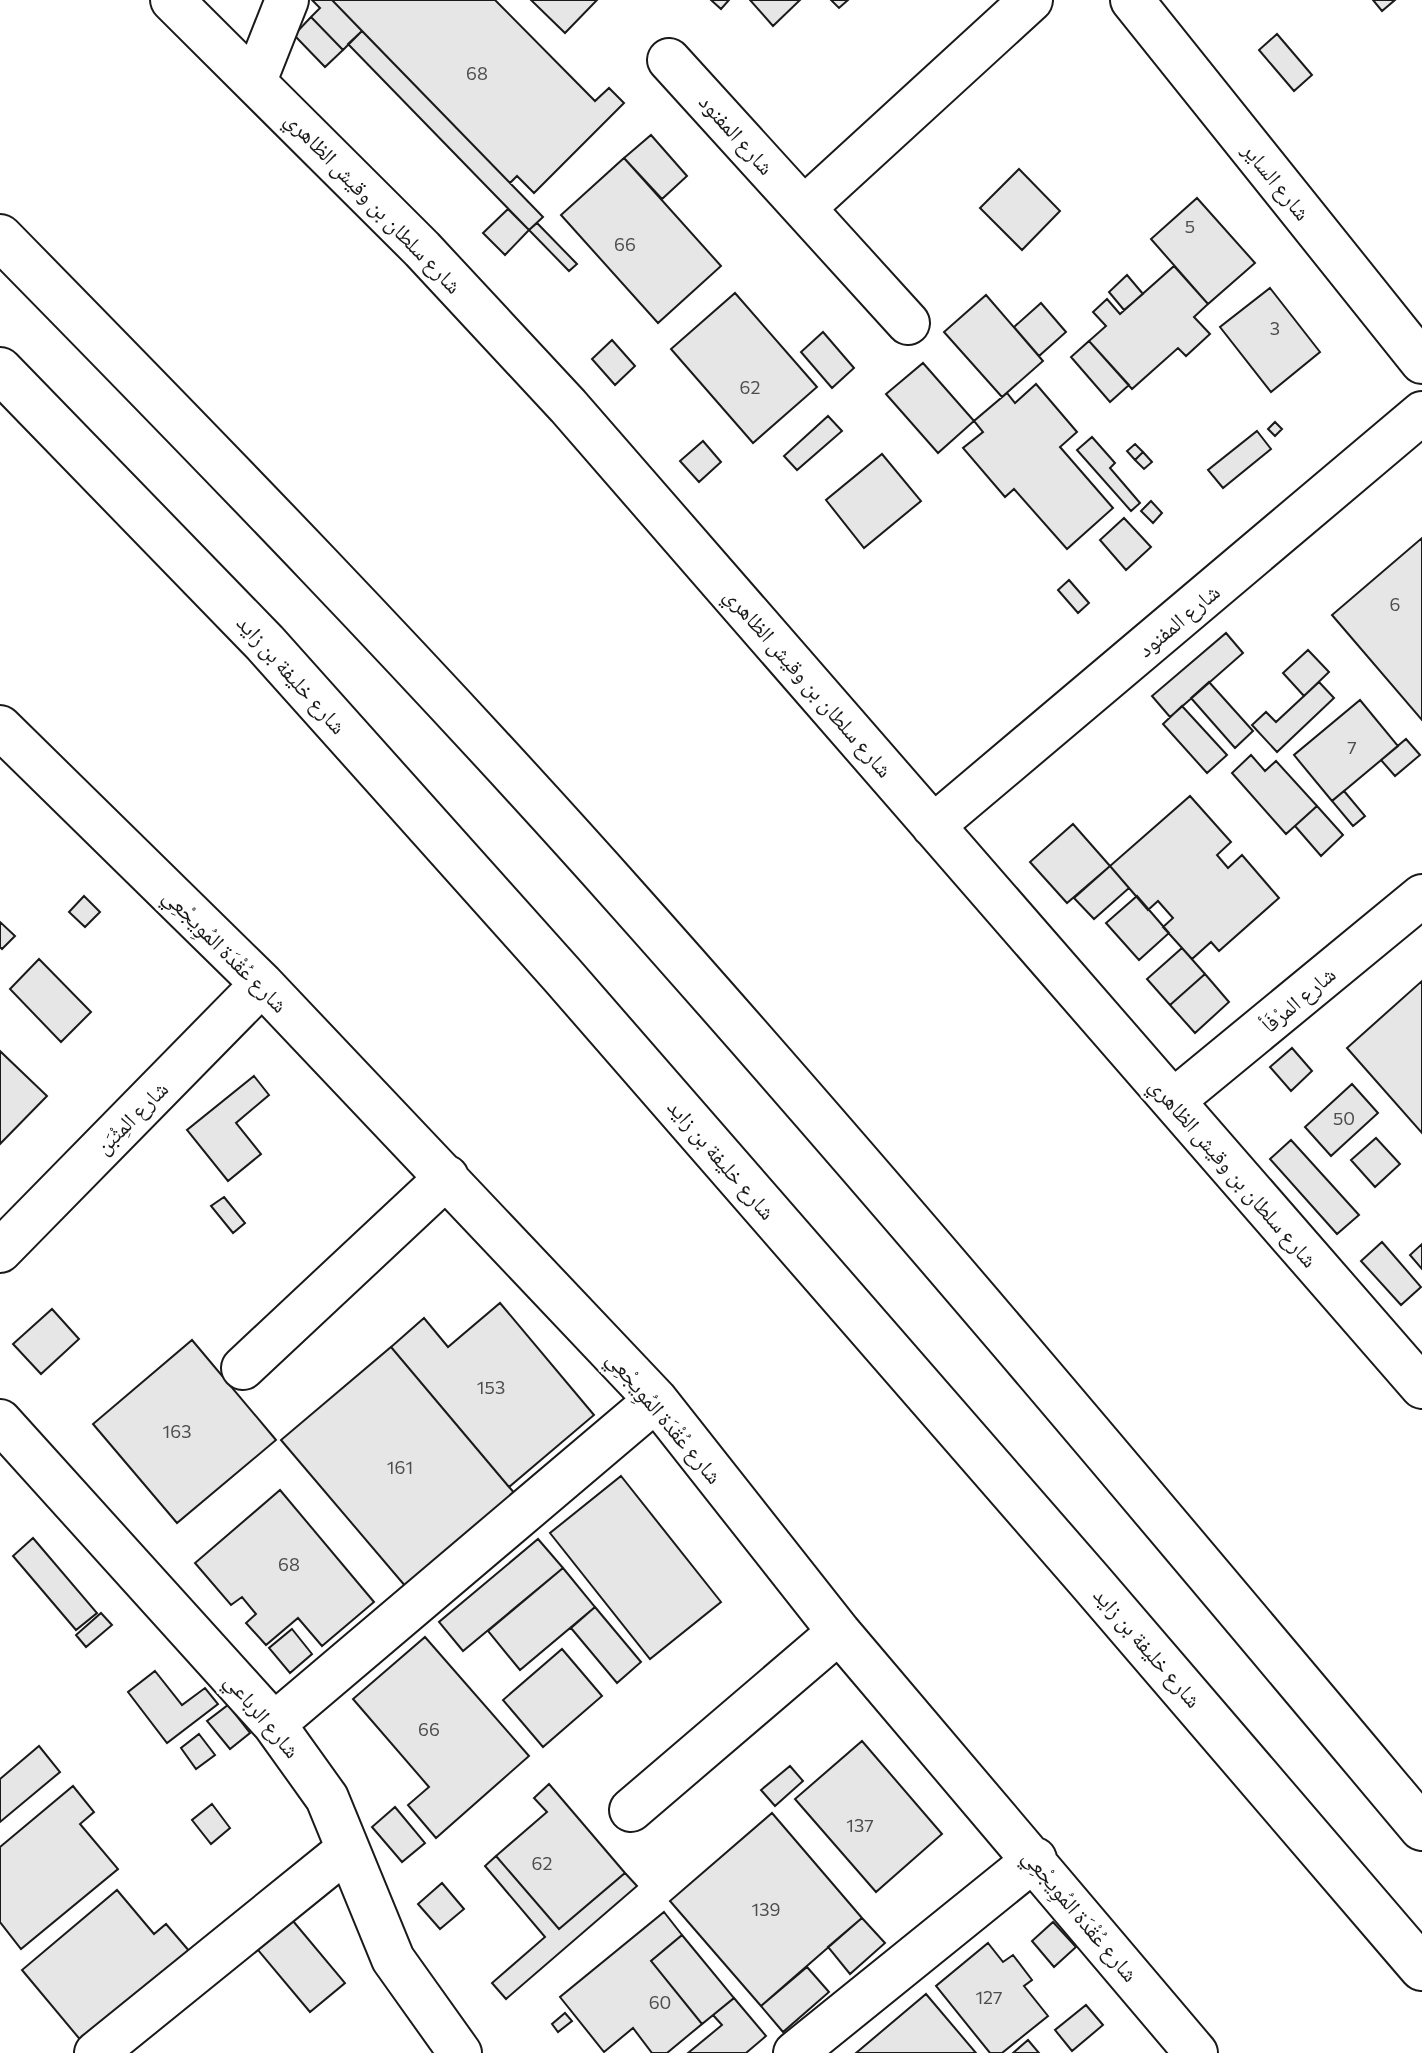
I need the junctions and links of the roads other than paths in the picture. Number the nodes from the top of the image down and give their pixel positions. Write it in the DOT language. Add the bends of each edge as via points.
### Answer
graph roads {
  1 [pos="172,0"];
  2 [pos="287,0"];
  3 [pos="1031,0"];
  4 [pos="1132,0"];
  5 [pos="669,60"];
  6 [pos="255,81"];
  7 [pos="804,208"];
  8 [pos="0,237"];
  9 [pos="908,323"];
  10 [pos="1422,362"];
  11 [pos="0,370"];
  12 [pos="1422,413"];
  13 [pos="0,727"];
  14 [pos="933,826"];
  15 [pos="1422,896"];
  16 [pos="262,984"];
  17 [pos="1173,1101"];
  18 [pos="447,1177"];
  19 [pos="0,1251"];
  20 [pos="243,1368"];
  21 [pos="1422,1387"];
  22 [pos="656,1400"];
  23 [pos="0,1421"];
  24 [pos="839,1632"];
  25 [pos="274,1724"];
  26 [pos="631,1810"];
  27 [pos="1422,1828"];
  28 [pos="348,1849"];
  29 [pos="1035,1859"];
  30 [pos="1422,1968"];
  31 [pos="96,2053"];
  32 [pos="460,2053"];
  33 [pos="795,2053"];
  34 [pos="1196,2053"];
  1 -- 6 [label="street, شارع سلطان بن وقيش الظاهري"];
  2 -- 6 [label="street"];
  3 -- 7 [label="street"];
  4 -- 10 [label="street, شارع الساير"];
  5 -- 7 [label="street, شارع المفنود"];
  6 -- 14 [label="street, شارع سلطان بن وقيش الظاهري" via="568,406"];
  7 -- 9 [label="street, شارع المفنود"];
  8 -- 27 [label="highway" via="333,578 627,899"];
  11 -- 30 [label="highway, شارع خليفة بن زايد" via="265,643 563,976"];
  12 -- 14 [label="street, شارع المفنود"];
  13 -- 16 [label="street, شارع عُقْدَة المُوِيجْعِي"];
  14 -- 17 [label="street, شارع سلطان بن وقيش الظاهري"];
  15 -- 17 [label="street, شارع المرْفَأ"];
  16 -- 18 [label="street, شارع عُقْدَة المُوِيجْعِي"];
  16 -- 19 [label="street, شارع المِثْبَن"];
  17 -- 21 [label="street, شارع سلطان بن وقيش الظاهري"];
  18 -- 20 [label="street"];
  18 -- 22 [label="street, شارع عُقْدَة المُوِيجْعِي"];
  22 -- 24 [label="street, شارع عُقْدَة المُوِيجْعِي"];
  22 -- 25 [label="street"];
  23 -- 25 [label="street, شارع الرباعي"];
  24 -- 26 [label="street"];
  24 -- 29 [label="street, شارع عُقْدَة المُوِيجْعِي"];
  25 -- 28 [label="street, شارع الرباعي" via="327,1798"];
  28 -- 31 [label="street"];
  28 -- 32 [label="street, شارع الرباعي" via="393,1959"];
  29 -- 33 [label="street"];
  29 -- 34 [label="street, شارع عُقْدَة المُوِيجْعِي"];
}
